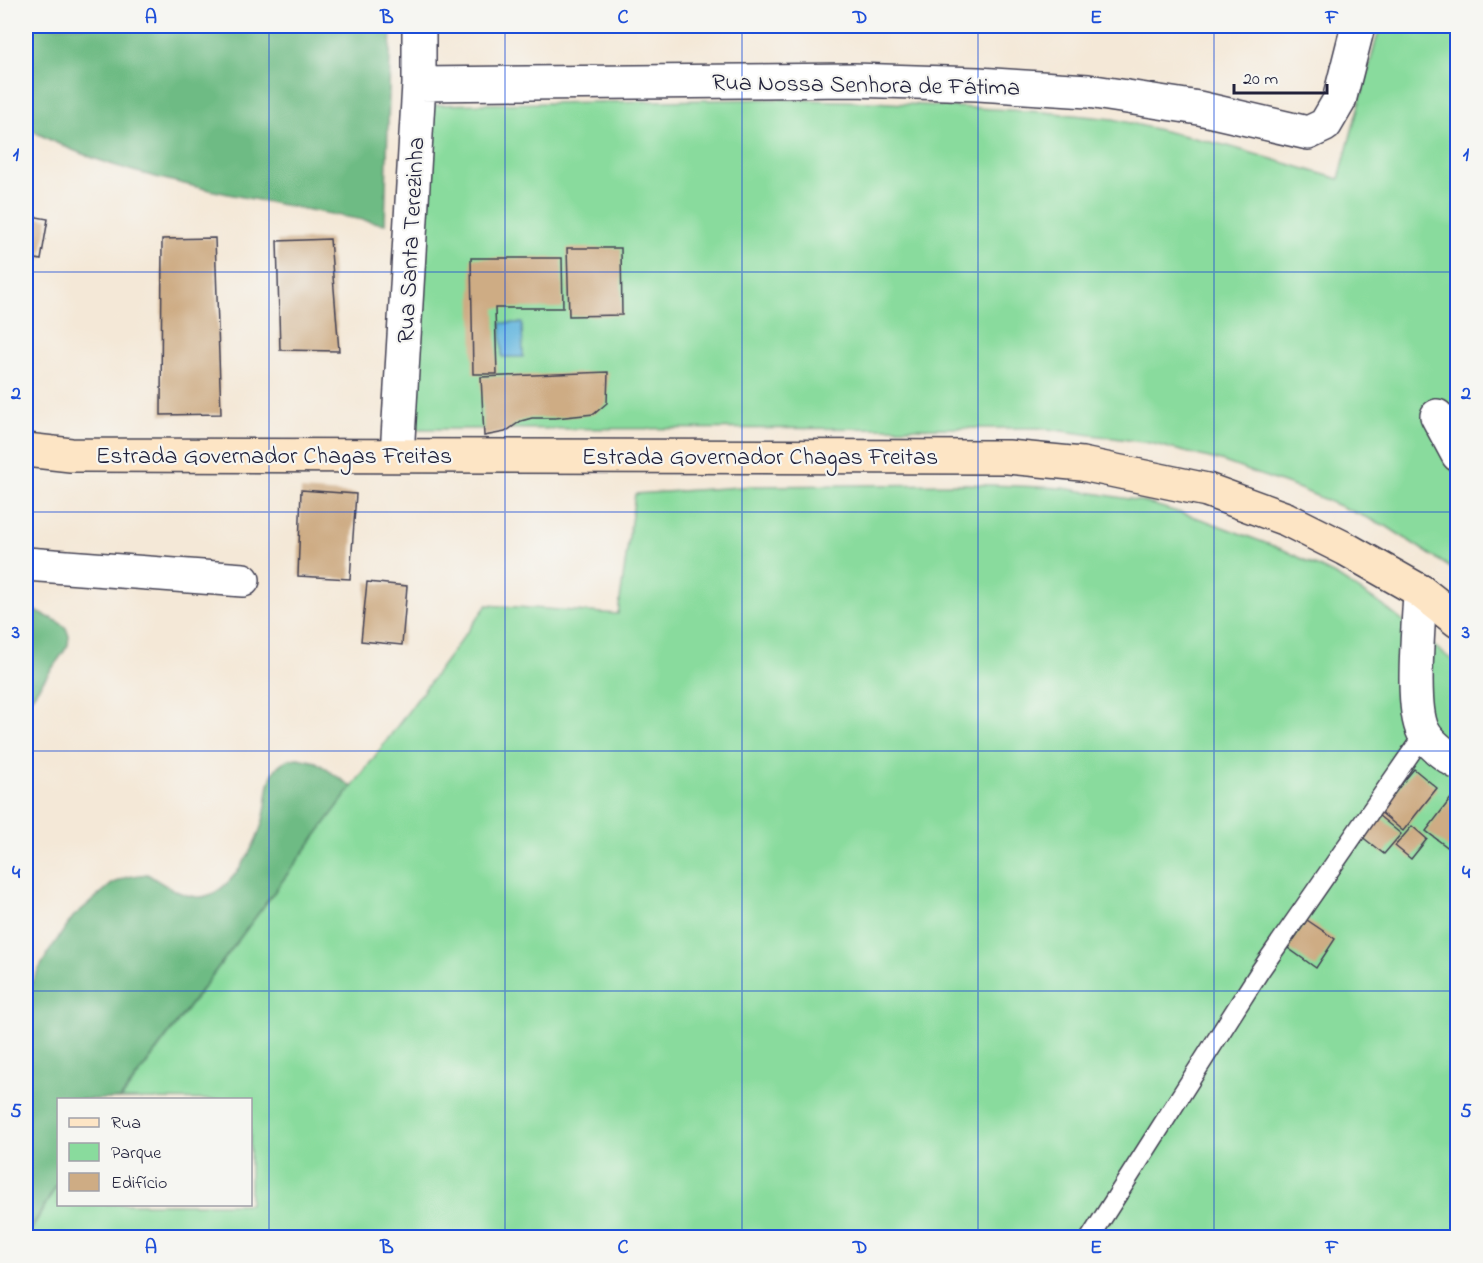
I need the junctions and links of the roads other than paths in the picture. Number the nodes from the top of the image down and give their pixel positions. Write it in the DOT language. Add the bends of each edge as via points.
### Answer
graph roads {
  1 [pos="419,26"];
  2 [pos="1358,26"];
  3 [pos="419,84"];
  4 [pos="1437,416"];
  5 [pos="26,450"];
  6 [pos="397,455"];
  7 [pos="1458,455"];
  8 [pos="26,564"];
  9 [pos="243,579"];
  10 [pos="1420,591"];
  11 [pos="1458,621"];
  12 [pos="1424,734"];
  13 [pos="1458,763"];
  14 [pos="1090,1238"];
  1 -- 3 [label="street, Rua Santa Terezinha"];
  2 -- 3 [label="street, Rua Nossa Senhora de Fátima" via="1339,101 1325,125 1308,133 1199,108 1088,91 978,84 854,80"];
  3 -- 6 [label="street, Rua Santa Terezinha"];
  4 -- 7 [label="street"];
  5 -- 6 [label="main road, Estrada Governador Chagas Freitas" via="70,455"];
  6 -- 10 [label="main road, Estrada Governador Chagas Freitas" via="1008,458 1082,464 1217,493 1286,519"];
  8 -- 9 [label="street"];
  10 -- 11 [label="main road, Estrada Governador Chagas Freitas"];
  10 -- 12 [label="street" via="1416,696"];
  12 -- 13 [label="street" via="1438,750"];
  12 -- 14 [label="lane" via="1260,971"];
}
